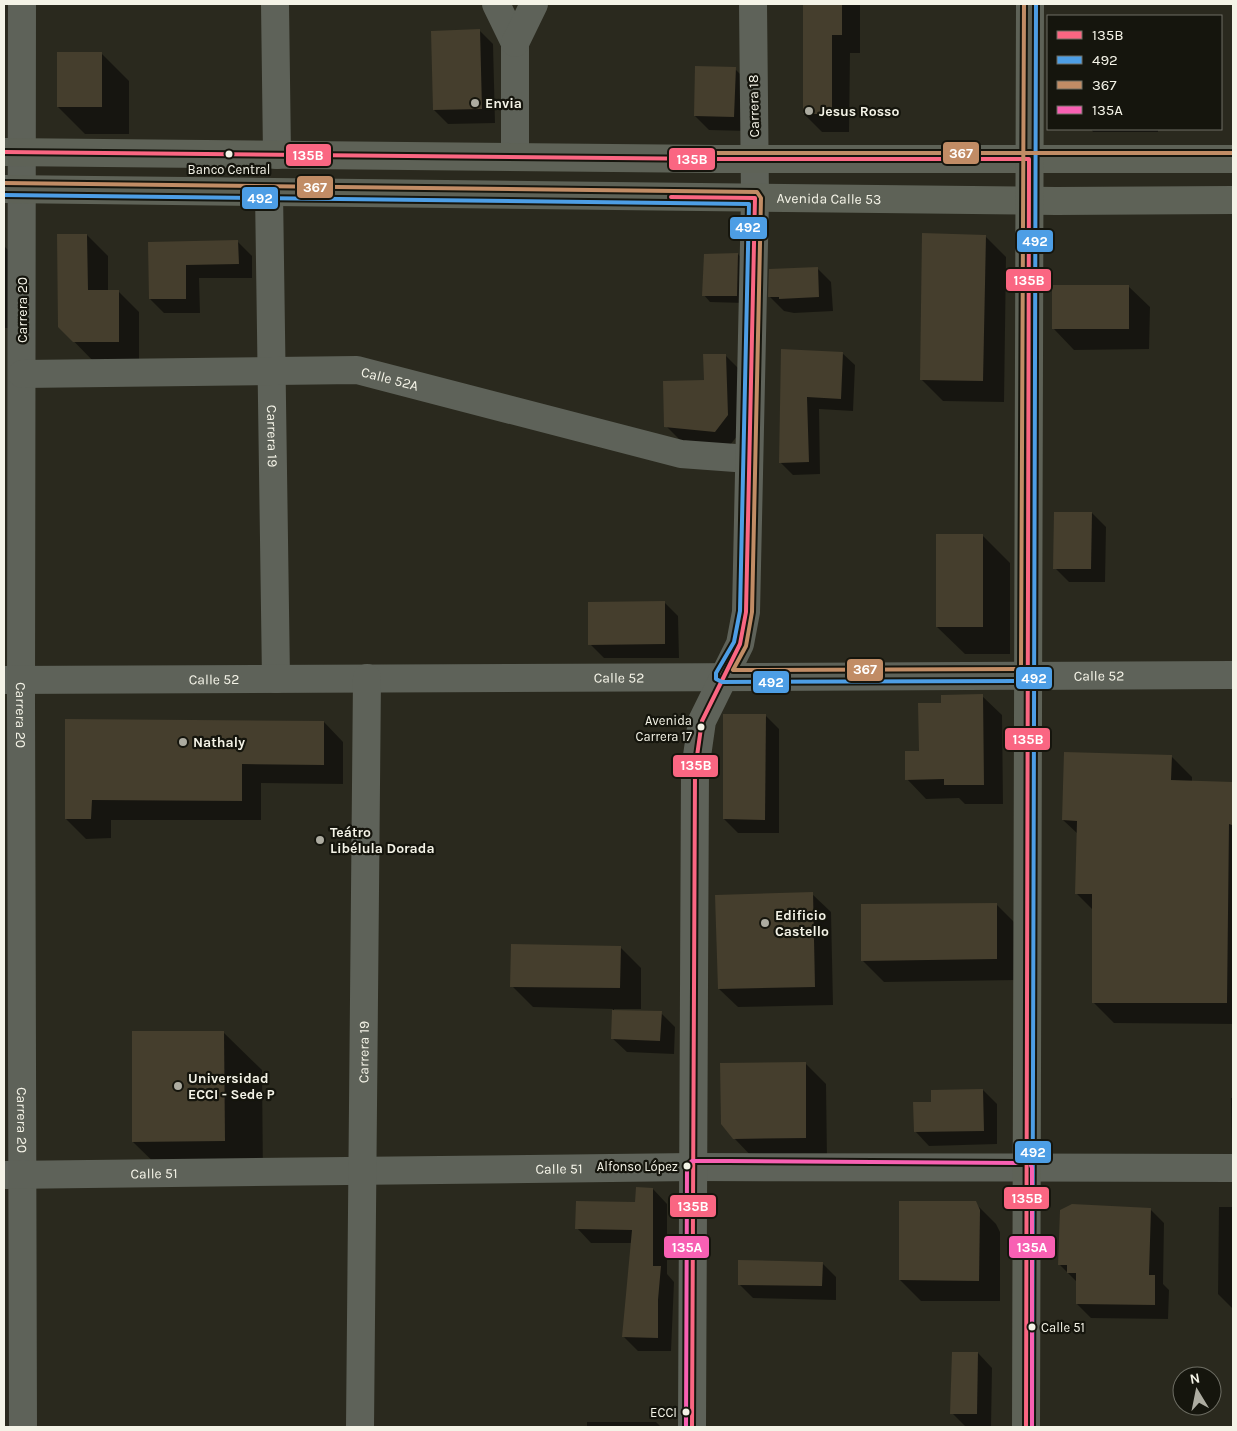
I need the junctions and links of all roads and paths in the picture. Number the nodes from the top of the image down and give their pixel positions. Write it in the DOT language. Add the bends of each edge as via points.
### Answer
graph roads {
  1 [pos="22,4"];
  2 [pos="275,4"];
  3 [pos="496,4"];
  4 [pos="534,4"];
  5 [pos="753,4"];
  6 [pos="1030,4"];
  7 [pos="515,43"];
  8 [pos="13,152"];
  9 [pos="277,155"];
  10 [pos="514,157"];
  11 [pos="755,159"];
  12 [pos="1029,159"];
  13 [pos="1233,159"];
  14 [pos="13,189"];
  15 [pos="269,192"];
  16 [pos="754,198"];
  17 [pos="1233,200"];
  18 [pos="1029,201"];
  19 [pos="272,372"];
  20 [pos="22,374"];
  21 [pos="13,434"];
  22 [pos="749,459"];
  23 [pos="1027,674"];
  24 [pos="1233,675"];
  25 [pos="722,676"];
  26 [pos="367,678"];
  27 [pos="276,679"];
  28 [pos="12,680"];
  29 [pos="693,1167"];
  30 [pos="1026,1168"];
  31 [pos="1233,1168"];
  32 [pos="362,1171"];
  33 [pos="13,1175"];
  34 [pos="23,1427"];
  35 [pos="360,1427"];
  36 [pos="692,1427"];
  37 [pos="1026,1427"];
  38 [pos="1032,1427"];
  1 -- 8 [label="street, Carrera 20"];
  2 -- 9 [label="street"];
  3 -- 7 [label="street"];
  4 -- 7 [label="street"];
  5 -- 11 [label="street, Carrera 18"];
  6 -- 12 [label="main road"];
  7 -- 10 [label="street"];
  8 -- 9 [label="main road"];
  8 -- 14 [label="street, Carrera 20"];
  9 -- 10 [label="main road"];
  10 -- 11 [label="main road"];
  11 -- 12 [label="main road"];
  11 -- 16 [label="street, Carrera 18"];
  12 -- 13 [label="main road"];
  12 -- 18 [label="main road"];
  14 -- 15 [label="main road, Avenida Calle 53"];
  14 -- 20 [label="street, Carrera 20"];
  15 -- 16 [label="main road, Avenida Calle 53"];
  15 -- 19 [label="street, Carrera 19"];
  16 -- 18 [label="main road, Avenida Calle 53"];
  16 -- 22 [label="street, Carrera 18"];
  17 -- 18 [label="main road, Avenida Calle 53"];
  18 -- 23 [label="main road"];
  19 -- 20 [label="street, Calle 52A"];
  19 -- 22 [label="street, Calle 52A" via="357,370 681,454"];
  19 -- 27 [label="street, Carrera 19"];
  20 -- 21 [label="street, Carrera 20"];
  21 -- 28 [label="street, Carrera 20"];
  22 -- 25 [label="street, Carrera 18" via="746,612 740,644"];
  23 -- 24 [label="street, Calle 52"];
  23 -- 25 [label="street, Calle 52"];
  23 -- 30 [label="main road"];
  25 -- 26 [label="street, Calle 52"];
  25 -- 29 [label="street, Carrera 18" via="702,721 695,770"];
  26 -- 27 [label="street, Calle 52"];
  26 -- 32 [label="street, Carrera 19"];
  27 -- 28 [label="street, Calle 52"];
  28 -- 33 [label="street, Carrera 20"];
  29 -- 30 [label="street, Calle 51"];
  29 -- 32 [label="street, Calle 51"];
  29 -- 36 [label="street, Carrera 18"];
  30 -- 31 [label="street, Calle 51"];
  30 -- 37 [label="main road"];
  32 -- 33 [label="street, Calle 51"];
  32 -- 35 [label="street, Carrera 19"];
  33 -- 34 [label="street, Carrera 20"];
  37 -- 38 [label="street"];
}
